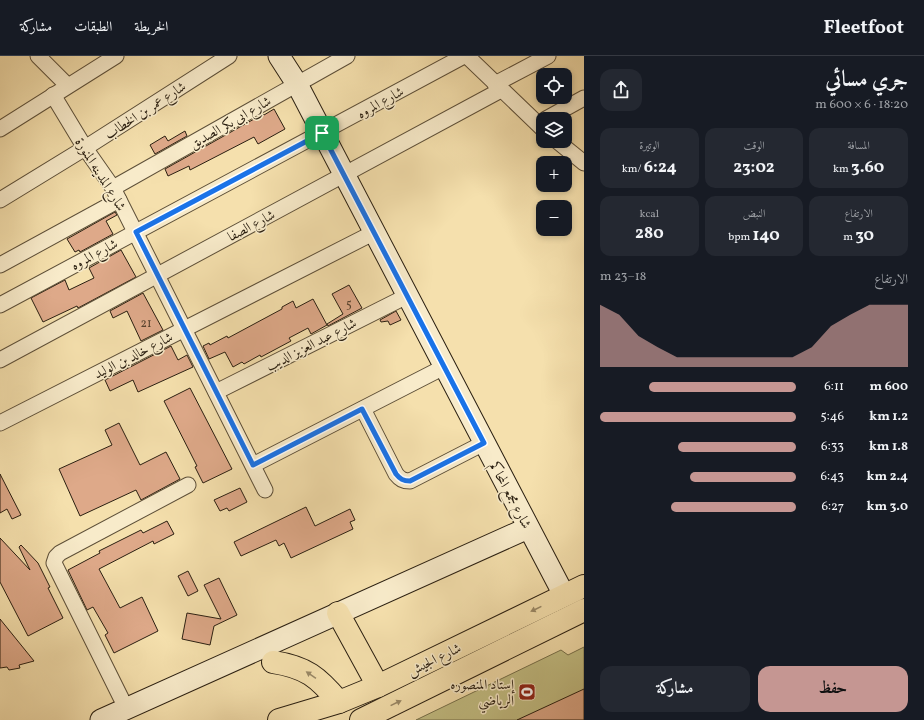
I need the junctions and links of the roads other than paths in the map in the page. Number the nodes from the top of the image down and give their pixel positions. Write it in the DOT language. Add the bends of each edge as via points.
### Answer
graph roads {
  1 [pos="38,56"];
  2 [pos="116,56"];
  3 [pos="229,56"];
  4 [pos="279,56"];
  5 [pos="347,56"];
  6 [pos="465,56"];
  7 [pos="548,56"];
  8 [pos="297,84"];
  9 [pos="67,85"];
  10 [pos="498,87"];
  11 [pos="53,95"];
  12 [pos="584,98"];
  13 [pos="560,112"];
  14 [pos="536,118"];
  15 [pos="0,129"];
  16 [pos="322,133"];
  17 [pos="85,148"];
  18 [pos="567,148"];
  19 [pos="583,160"];
  20 [pos="343,175"];
  21 [pos="116,194"];
  22 [pos="0,200"];
  23 [pos="136,232"];
  24 [pos="373,232"];
  25 [pos="0,265"];
  26 [pos="157,275"];
  27 [pos="406,296"];
  28 [pos="0,305"];
  29 [pos="184,329"];
  30 [pos="0,360"];
  31 [pos="444,368"];
  32 [pos="216,392"];
  33 [pos="362,409"];
  34 [pos="0,423"];
  35 [pos="484,443"];
  36 [pos="253,465"];
  37 [pos="188,485"];
  38 [pos="265,490"];
  39 [pos="528,528"];
  40 [pos="584,586"];
  41 [pos="564,596"];
  42 [pos="584,610"];
  43 [pos="338,613"];
  44 [pos="273,662"];
  45 [pos="378,686"];
  46 [pos="339,702"];
  47 [pos="126,708"];
  48 [pos="101,720"];
  49 [pos="279,720"];
  50 [pos="361,720"];
  1 -- 9 [label="street"];
  2 -- 9 [label="street"];
  3 -- 17 [label="street, شارع عمر بن الخطاب"];
  4 -- 8 [label="street, شارع مجمع المحاكم"];
  5 -- 8 [label="street, شارع ابى بكر الصديق"];
  6 -- 10 [label="street"];
  6 -- 16 [label="street, شارع المروه"];
  7 -- 10 [label="street, شارع الصفا"];
  8 -- 16 [label="street, شارع مجمع المحاكم"];
  8 -- 21 [label="street, شارع ابى بكر الصديق"];
  9 -- 11 [label="street"];
  10 -- 14 [label="street"];
  10 -- 20 [label="street, شارع الصفا"];
  11 -- 15 [label="street"];
  11 -- 17 [label="street, شارع المدينه المنورة"];
  12 -- 13 [label="street"];
  16 -- 20 [label="street, شارع مجمع المحاكم"];
  16 -- 23 [label="street, شارع المروه"];
  17 -- 21 [label="street, شارع المدينه المنورة"];
  17 -- 22 [label="street, شارع عمر بن الخطاب"];
  18 -- 19 [label="street"];
  20 -- 24 [label="street, شارع مجمع المحاكم"];
  20 -- 26 [label="street, شارع الصفا"];
  21 -- 23 [label="street, شارع المدينه المنورة"];
  21 -- 25 [label="street, شارع ابى بكر الصديق"];
  23 -- 26 [label="street, شارع المدينه المنورة"];
  23 -- 28 [label="street, شارع المروه"];
  24 -- 27 [label="street, شارع مجمع المحاكم"];
  24 -- 29 [label="street, شارع خالد بن الوليد"];
  26 -- 29 [label="street, شارع المدينه المنورة"];
  26 -- 30 [label="street, شارع الصفا"];
  27 -- 31 [label="street, شارع مجمع المحاكم"];
  27 -- 32 [label="street, شارع عبد العزيز الديب"];
  29 -- 32 [label="street, شارع المدينه المنورة"];
  29 -- 34 [label="street, شارع خالد بن الوليد"];
  31 -- 33 [label="street"];
  31 -- 35 [label="street, شارع مجمع المحاكم"];
  32 -- 36 [label="street, شارع المدينه المنورة"];
  33 -- 35 [label="street" via="396,474 404,481 410,481"];
  33 -- 36 [label="street"];
  35 -- 39 [label="street, شارع مجمع المحاكم"];
  36 -- 38 [label="street, شارع المدينه المنورة"];
  37 -- 47 [label="street" via="60,553 54,563"];
  39 -- 41 [label="street, شارع مجمع المحاكم"];
  39 -- 43 [label="street"];
  40 -- 41 [label="main road, شارع الجيش"];
  41 -- 45 [label="main road, شارع الجيش, one-way"];
  50 -- 42 [label="main road, شارع الجيش, one-way"];
  43 -- 45 [label="main road"];
  43 -- 47 [label="street"];
  46 -- 44 [label="main road, one-way" via="326,686 310,674 292,665"];
  45 -- 46 [label="main road, شارع الجيش"];
  46 -- 49 [label="main road, شارع الجيش"];
  47 -- 48 [label="street"];
}
